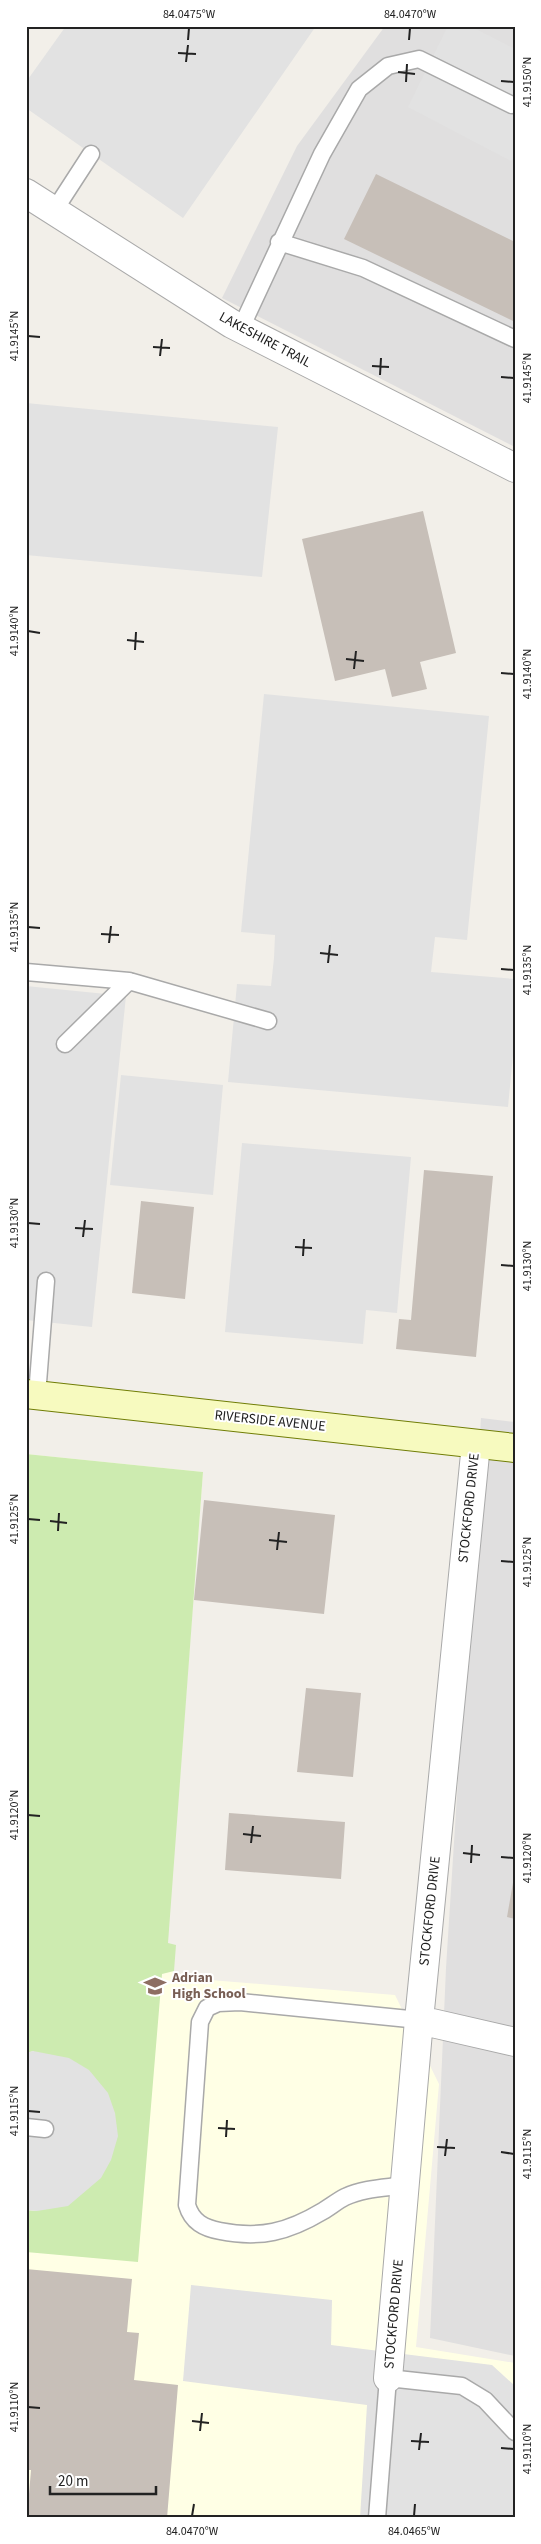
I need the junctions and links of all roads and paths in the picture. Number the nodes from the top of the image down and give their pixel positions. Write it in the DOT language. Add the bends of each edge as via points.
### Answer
graph roads {
  1 [pos="512,105"];
  2 [pos="91,154"];
  3 [pos="26,193"];
  4 [pos="54,211"];
  5 [pos="279,242"];
  6 [pos="241,328"];
  7 [pos="515,339"];
  8 [pos="515,468"];
  9 [pos="26,972"];
  10 [pos="129,981"];
  11 [pos="268,1021"];
  12 [pos="65,1044"];
  13 [pos="46,1281"];
  14 [pos="32,1395"];
  15 [pos="476,1444"];
  16 [pos="515,1448"];
  17 [pos="419,2020"];
  18 [pos="515,2042"];
  19 [pos="26,2127"];
  20 [pos="45,2128"];
  21 [pos="405,2185"];
  22 [pos="388,2378"];
  23 [pos="515,2432"];
  24 [pos="377,2518"];
  1 -- 5 [label="lane" via="419,58 388,66 359,89 322,154"];
  2 -- 4 [label="lane"];
  3 -- 4 [label="street, LAKESHIRE TRAIL"];
  4 -- 6 [label="street, LAKESHIRE TRAIL"];
  5 -- 6 [label="lane"];
  5 -- 7 [label="lane" via="363,268"];
  6 -- 8 [label="street, LAKESHIRE TRAIL"];
  9 -- 10 [label="lane"];
  10 -- 11 [label="lane"];
  10 -- 12 [label="lane"];
  13 -- 14 [label="lane"];
  14 -- 15 [label="street, RIVERSIDE AVENUE"];
  15 -- 16 [label="street, RIVERSIDE AVENUE"];
  15 -- 17 [label="street, STOCKFORD DRIVE"];
  17 -- 18 [label="street"];
  17 -- 21 [label="street, STOCKFORD DRIVE"];
  17 -- 21 [label="lane" via="240,2002 218,2003 206,2008 198,2039 187,2205 189,2213 206,2228 240,2235 267,2234 289,2228 346,2197"];
  19 -- 20 [label="lane"];
  21 -- 22 [label="street, STOCKFORD DRIVE"];
  22 -- 23 [label="lane" via="462,2386 485,2400"];
  22 -- 24 [label="lane"];
}
